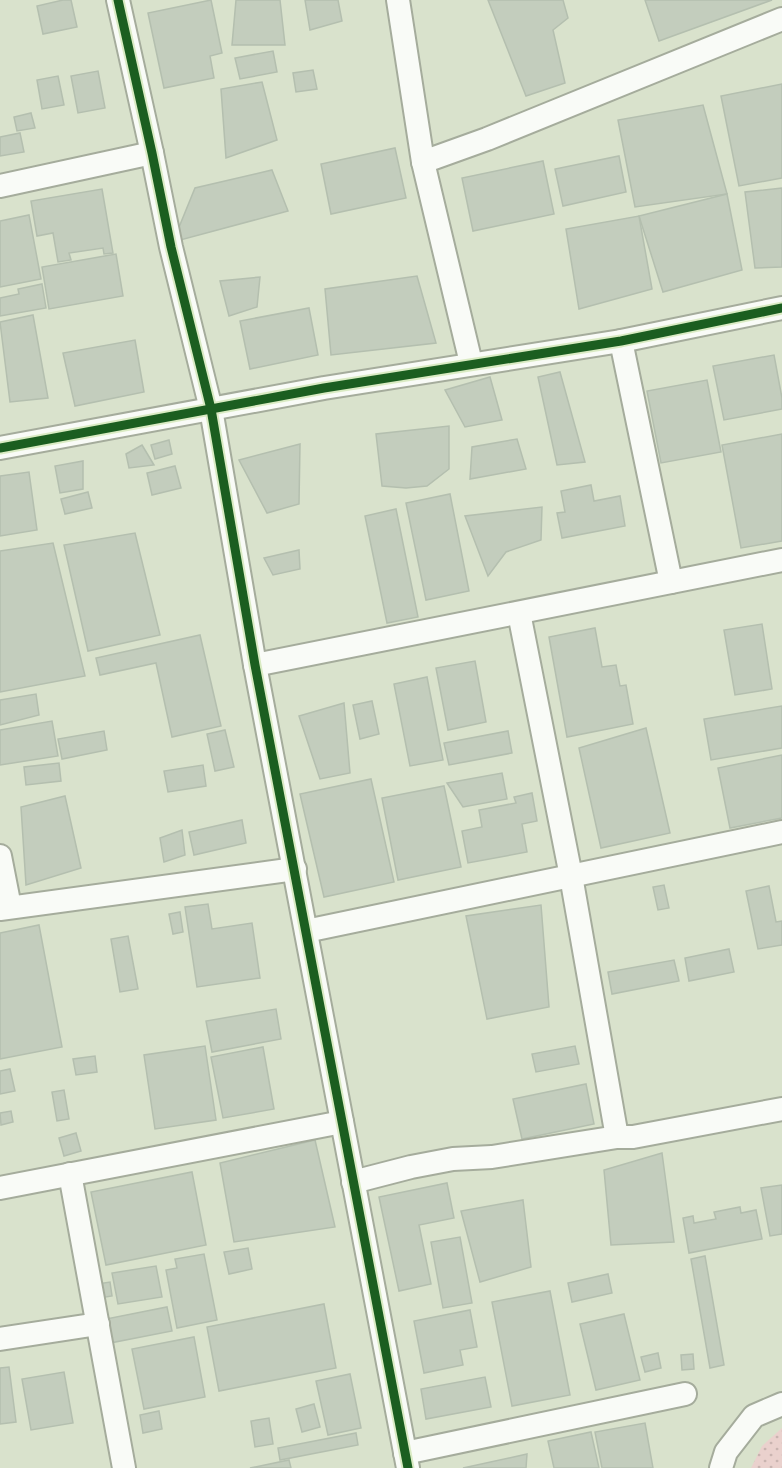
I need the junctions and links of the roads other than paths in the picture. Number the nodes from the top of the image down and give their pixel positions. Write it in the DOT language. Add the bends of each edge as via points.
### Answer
graph roads {
  1 [pos="119,0"];
  2 [pos="398,0"];
  3 [pos="782,19"];
  4 [pos="152,153"];
  5 [pos="423,162"];
  6 [pos="0,186"];
  7 [pos="782,308"];
  8 [pos="621,341"];
  9 [pos="471,363"];
  10 [pos="211,409"];
  11 [pos="0,448"];
  12 [pos="782,560"];
  13 [pos="671,582"];
  14 [pos="519,613"];
  15 [pos="255,665"];
  16 [pos="782,832"];
  17 [pos="0,856"];
  18 [pos="295,869"];
  19 [pos="571,876"];
  20 [pos="5,908"];
  21 [pos="306,931"];
  22 [pos="782,1109"];
  23 [pos="342,1122"];
  24 [pos="617,1137"];
  25 [pos="70,1174"];
  26 [pos="353,1182"];
  27 [pos="0,1188"];
  28 [pos="98,1324"];
  29 [pos="0,1339"];
  30 [pos="686,1394"];
  31 [pos="782,1404"];
  32 [pos="406,1461"];
  33 [pos="124,1468"];
  34 [pos="721,1468"];
  1 -- 4 [label="street"];
  2 -- 5 [label="street"];
  3 -- 5 [label="street"];
  4 -- 6 [label="street"];
  4 -- 10 [label="street"];
  5 -- 9 [label="street"];
  7 -- 8 [label="street"];
  8 -- 9 [label="street"];
  8 -- 13 [label="street"];
  9 -- 10 [label="street"];
  10 -- 11 [label="street"];
  10 -- 15 [label="street"];
  12 -- 13 [label="street"];
  13 -- 14 [label="street"];
  14 -- 15 [label="street"];
  14 -- 19 [label="street"];
  15 -- 18 [label="street"];
  16 -- 19 [label="street"];
  17 -- 20 [label="street"];
  18 -- 20 [label="street"];
  18 -- 21 [label="street"];
  19 -- 21 [label="street"];
  19 -- 24 [label="street"];
  21 -- 23 [label="street"];
  22 -- 24 [label="street"];
  23 -- 25 [label="street"];
  23 -- 26 [label="street"];
  24 -- 26 [label="street" via="492,1157 453,1159"];
  25 -- 27 [label="street"];
  25 -- 28 [label="street"];
  26 -- 32 [label="street"];
  28 -- 29 [label="street"];
  28 -- 33 [label="street"];
  30 -- 32 [label="street"];
  31 -- 34 [label="street" via="754,1416 726,1452"];
}
